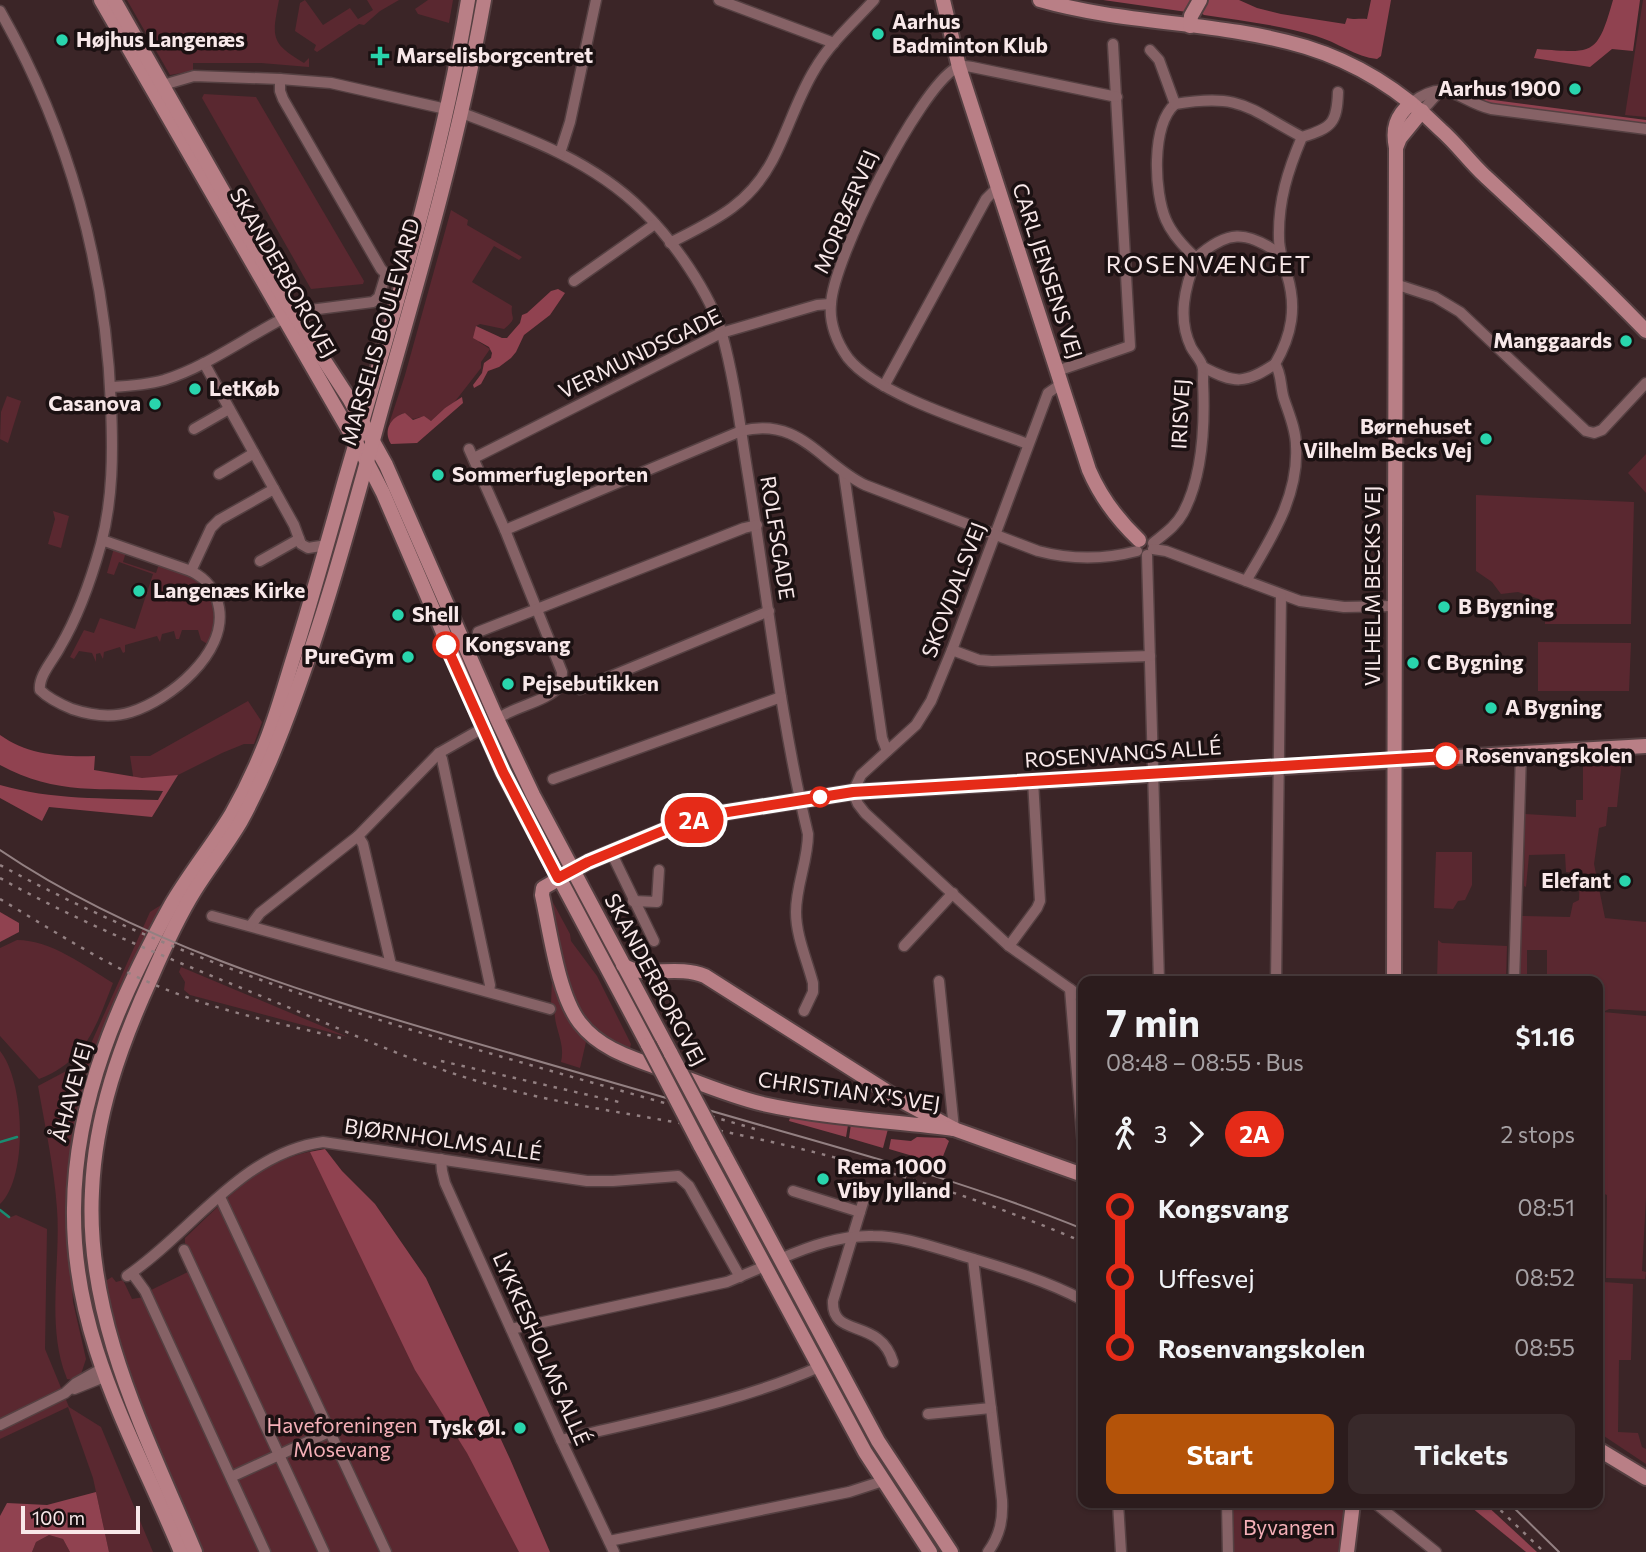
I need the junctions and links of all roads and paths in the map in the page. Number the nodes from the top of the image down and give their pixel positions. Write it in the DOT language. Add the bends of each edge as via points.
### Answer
graph roads {
  1 [pos="101,0"];
  2 [pos="114,0"];
  3 [pos="468,0"];
  4 [pos="484,0"];
  5 [pos="596,0"];
  6 [pos="719,0"];
  7 [pos="874,0"];
  8 [pos="943,0"];
  9 [pos="1040,0"];
  10 [pos="1200,0"];
  11 [pos="0,11"];
  12 [pos="1190,26"];
  13 [pos="834,43"];
  14 [pos="1114,44"];
  15 [pos="1150,50"];
  16 [pos="959,67"];
  17 [pos="280,79"];
  18 [pos="163,85"];
  19 [pos="1338,92"];
  20 [pos="1117,97"];
  21 [pos="1175,104"];
  22 [pos="446,109"];
  23 [pos="1413,110"];
  24 [pos="462,113"];
  25 [pos="1646,129"];
  26 [pos="1302,137"];
  27 [pos="560,153"];
  28 [pos="998,187"];
  29 [pos="655,224"];
  30 [pos="670,243"];
  31 [pos="1280,254"];
  32 [pos="1196,258"];
  33 [pos="386,274"];
  34 [pos="1595,278"];
  35 [pos="403,279"];
  36 [pos="575,281"];
  37 [pos="1395,284"];
  38 [pos="831,304"];
  39 [pos="310,310"];
  40 [pos="284,318"];
  41 [pos="1646,319"];
  42 [pos="1646,331"];
  43 [pos="721,333"];
  44 [pos="204,363"];
  45 [pos="1275,363"];
  46 [pos="1203,367"];
  47 [pos="1059,377"];
  48 [pos="1646,383"];
  49 [pos="884,386"];
  50 [pos="111,387"];
  51 [pos="229,408"];
  52 [pos="362,422"];
  53 [pos="194,429"];
  54 [pos="741,431"];
  55 [pos="373,441"];
  56 [pos="356,443"];
  57 [pos="1028,444"];
  58 [pos="254,453"];
  59 [pos="367,463"];
  60 [pos="219,474"];
  61 [pos="845,474"];
  62 [pos="274,489"];
  63 [pos="757,525"];
  64 [pos="505,530"];
  65 [pos="995,535"];
  66 [pos="299,539"];
  67 [pos="102,540"];
  68 [pos="327,545"];
  69 [pos="1146,547"];
  70 [pos="260,561"];
  71 [pos="191,571"];
  72 [pos="1246,582"];
  73 [pos="1281,595"];
  74 [pos="1394,606"];
  75 [pos="537,609"];
  76 [pos="769,611"];
  77 [pos="478,632"];
  78 [pos="953,650"];
  79 [pos="1150,656"];
  80 [pos="297,669"];
  81 [pos="580,689"];
  82 [pos="781,697"];
  83 [pos="497,719"];
  84 [pos="483,729"];
  85 [pos="1646,746"];
  86 [pos="887,751"];
  87 [pos="439,752"];
  88 [pos="1521,753"];
  89 [pos="1394,759"];
  90 [pos="1279,766"];
  91 [pos="1154,773"];
  92 [pos="553,779"];
  93 [pos="1033,781"];
  94 [pos="853,792"];
  95 [pos="799,800"];
  96 [pos="358,836"];
  97 [pos="611,852"];
  98 [pos="573,870"];
  99 [pos="659,870"];
  100 [pos="558,878"];
  101 [pos="953,893"];
  102 [pos="633,901"];
  103 [pos="212,916"];
  104 [pos="251,925"];
  105 [pos="654,941"];
  106 [pos="904,946"];
  107 [pos="1009,946"];
  108 [pos="391,965"];
  109 [pos="623,965"];
  110 [pos="1159,976"];
  111 [pos="1276,976"];
  112 [pos="1394,976"];
  113 [pos="1514,976"];
  114 [pos="939,981"];
  115 [pos="1070,989"];
  116 [pos="489,991"];
  117 [pos="1078,995"];
  118 [pos="550,1009"];
  119 [pos="804,1011"];
  120 [pos="1078,1094"];
  121 [pos="954,1129"];
  122 [pos="441,1159"];
  123 [pos="1078,1173"];
  124 [pos="867,1189"];
  125 [pos="793,1191"];
  126 [pos="220,1197"];
  127 [pos="860,1212"];
  128 [pos="854,1237"];
  129 [pos="184,1250"];
  130 [pos="780,1259"];
  131 [pos="973,1259"];
  132 [pos="765,1266"];
  133 [pos="740,1277"];
  134 [pos="1078,1298"];
  135 [pos="511,1329"];
  136 [pos="893,1362"];
  137 [pos="819,1367"];
  138 [pos="108,1371"];
  139 [pos="991,1408"];
  140 [pos="929,1413"];
  141 [pos="0,1425"];
  142 [pos="329,1432"];
  143 [pos="561,1440"];
  144 [pos="1603,1452"];
  145 [pos="279,1455"];
  146 [pos="231,1477"];
  147 [pos="1646,1478"];
  148 [pos="883,1481"];
  149 [pos="1118,1508"];
  150 [pos="1227,1508"];
  151 [pos="1352,1508"];
  152 [pos="1381,1508"];
  153 [pos="609,1541"];
  154 [pos="994,1549"];
  155 [pos="181,1552"];
  156 [pos="195,1552"];
  157 [pos="265,1552"];
  158 [pos="324,1552"];
  159 [pos="386,1552"];
  160 [pos="614,1552"];
  161 [pos="930,1552"];
  162 [pos="951,1552"];
  163 [pos="1121,1552"];
  164 [pos="1228,1552"];
  165 [pos="1347,1552"];
  166 [pos="1436,1552"];
  1 -- 40 [label="street, SKANDERBORGVEJ"];
  2 -- 18 [label="street, SKANDERBORGVEJ"];
  3 -- 22 [label="street, MARSELIS BOULEVARD"];
  4 -- 24 [label="street, MARSELIS BOULEVARD"];
  5 -- 27 [label="street"];
  6 -- 13 [label="street"];
  7 -- 13 [label="street"];
  8 -- 16 [label="street, CARL JENSENS VEJ"];
  9 -- 12 [label="street" via="1096,14"];
  10 -- 12 [label="street"];
  11 -- 50 [label="street" via="44,98 78,195 100,291"];
  12 -- 23 [label="street" via="1325,54 1354,68"];
  13 -- 30 [label="street" via="805,85 760,181 718,219"];
  14 -- 20 [label="street"];
  15 -- 21 [label="street" via="1163,68"];
  16 -- 20 [label="street"];
  16 -- 28 [label="street, CARL JENSENS VEJ"];
  16 -- 38 [label="street, MORBÆRVEJ" via="936,90 893,150 837,275"];
  17 -- 18 [label="street" via="194,76"];
  17 -- 22 [label="street" via="331,83"];
  17 -- 33 [label="street" via="283,99"];
  18 -- 52 [label="street, SKANDERBORGVEJ" via="285,300"];
  19 -- 26 [label="street" via="1338,114 1333,121"];
  20 -- 47 [label="street" via="1130,346"];
  21 -- 26 [label="street" via="1231,101 1254,108"];
  21 -- 32 [label="street" via="1159,136 1159,191 1166,220"];
  22 -- 24 [label="street"];
  22 -- 35 [label="street, MARSELIS BOULEVARD"];
  23 -- 25 [label="street" via="1439,92 1451,90 1491,109"];
  23 -- 34 [label="street"];
  23 -- 37 [label="street, VILHELM BECKS VEJ" via="1395,122"];
  24 -- 27 [label="street, ROLFSGADE"];
  24 -- 55 [label="street, MARSELIS BOULEVARD"];
  26 -- 31 [label="street" via="1282,193"];
  27 -- 29 [label="street, ROLFSGADE" via="624,193"];
  28 -- 47 [label="street, CARL JENSENS VEJ"];
  28 -- 49 [label="street" via="986,199"];
  29 -- 30 [label="street, ROLFSGADE"];
  29 -- 36 [label="street"];
  30 -- 43 [label="street, ROLFSGADE" via="700,287"];
  31 -- 32 [label="street" via="1241,235 1221,240"];
  31 -- 45 [label="street" via="1293,311"];
  32 -- 46 [label="street, IRISVEJ" via="1183,307 1185,331"];
  33 -- 35 [label="street"];
  33 -- 39 [label="street" via="373,302"];
  34 -- 41 [label="street"];
  34 -- 42 [label="street"];
  35 -- 52 [label="street, MARSELIS BOULEVARD"];
  37 -- 48 [label="street" via="1436,297 1460,312 1587,431 1602,430"];
  37 -- 74 [label="street, VILHELM BECKS VEJ"];
  38 -- 43 [label="street, VERMUNDSGADE"];
  38 -- 49 [label="street, MORBÆRVEJ" via="841,346 856,367"];
  40 -- 44 [label="street"];
  40 -- 56 [label="street, SKANDERBORGVEJ"];
  43 -- 54 [label="street, ROLFSGADE"];
  43 -- 64 [label="street, VERMUNDSGADE" via="471,454"];
  44 -- 50 [label="street" via="166,379"];
  44 -- 51 [label="street"];
  45 -- 46 [label="street" via="1241,380"];
  45 -- 72 [label="street" via="1296,444 1296,470 1282,515"];
  46 -- 69 [label="street, IRISVEJ" via="1204,430 1191,493 1176,525"];
  47 -- 57 [label="street, SKOVDALSVEJ"];
  47 -- 69 [label="street, CARL JENSENS VEJ" via="1096,488 1112,513"];
  49 -- 57 [label="street, MORBÆRVEJ"];
  50 -- 67 [label="street" via="113,442"];
  51 -- 53 [label="street"];
  51 -- 58 [label="street"];
  52 -- 55 [label="street, SKANDERBORGVEJ"];
  52 -- 56 [label="street, MARSELIS BOULEVARD"];
  54 -- 61 [label="street" via="757,427 785,431 815,448"];
  54 -- 63 [label="street, ROLFSGADE"];
  54 -- 64 [label="street"];
  55 -- 59 [label="street, MARSELIS BOULEVARD"];
  55 -- 83 [label="street, SKANDERBORGVEJ"];
  56 -- 59 [label="street, SKANDERBORGVEJ"];
  56 -- 68 [label="street, MARSELIS BOULEVARD"];
  57 -- 65 [label="street, SKOVDALSVEJ"];
  58 -- 60 [label="street"];
  58 -- 62 [label="street"];
  59 -- 80 [label="street, MARSELIS BOULEVARD"];
  59 -- 84 [label="street, SKANDERBORGVEJ"];
  61 -- 65 [label="street"];
  61 -- 86 [label="street"];
  62 -- 66 [label="street"];
  62 -- 71 [label="street" via="219,520"];
  63 -- 75 [label="street"];
  63 -- 76 [label="street, ROLFSGADE"];
  64 -- 75 [label="street"];
  65 -- 69 [label="street" via="1038,551 1077,558 1117,556"];
  65 -- 78 [label="street, SKOVDALSVEJ"];
  66 -- 68 [label="street" via="308,548"];
  66 -- 70 [label="street"];
  67 -- 71 [label="street"];
  67 -- 71 [label="street" via="74,620 39,685 43,693 63,705 94,714 130,712 182,681 207,655 220,627 218,601 204,577"];
  68 -- 80 [label="street, MARSELIS BOULEVARD"];
  69 -- 72 [label="street"];
  69 -- 79 [label="street"];
  72 -- 73 [label="street"];
  73 -- 74 [label="street" via="1322,605"];
  73 -- 90 [label="street"];
  74 -- 89 [label="street, VILHELM BECKS VEJ"];
  75 -- 77 [label="street"];
  75 -- 83 [label="street" via="562,672 561,685"];
  76 -- 81 [label="street"];
  76 -- 82 [label="street, ROLFSGADE"];
  78 -- 79 [label="street" via="992,662"];
  78 -- 86 [label="street, SKOVDALSVEJ" via="923,715"];
  79 -- 91 [label="street"];
  80 -- 138 [label="street, ÅHAVEVEJ" via="275,748 242,820 195,890 159,960 106,1097 88,1168 82,1231 91,1301"];
  80 -- 138 [label="street, ÅHAVEVEJ" via="242,794 172,904 117,1016 90,1092 76,1167 74,1233 82,1303"];
  82 -- 92 [label="street"];
  82 -- 95 [label="street, ROLFSGADE"];
  83 -- 84 [label="street"];
  83 -- 98 [label="street, SKANDERBORGVEJ"];
  84 -- 87 [label="street"];
  84 -- 100 [label="street, SKANDERBORGVEJ"];
  85 -- 88 [label="street, ROSENVANGS ALLÉ"];
  86 -- 94 [label="street, SKOVDALSVEJ" via="861,775"];
  87 -- 96 [label="street"];
  87 -- 116 [label="street"];
  88 -- 89 [label="street, ROSENVANGS ALLÉ"];
  88 -- 113 [label="street"];
  89 -- 90 [label="street, ROSENVANGS ALLÉ"];
  89 -- 112 [label="street, VILHELM BECKS VEJ"];
  90 -- 91 [label="street, ROSENVANGS ALLÉ"];
  90 -- 111 [label="street"];
  91 -- 93 [label="street, ROSENVANGS ALLÉ"];
  91 -- 110 [label="street"];
  93 -- 94 [label="street, ROSENVANGS ALLÉ"];
  93 -- 107 [label="street" via="1040,901"];
  94 -- 95 [label="street, ROSENVANGS ALLÉ"];
  94 -- 101 [label="street" via="866,813"];
  95 -- 97 [label="street, ROSENVANGS ALLÉ" via="709,815"];
  95 -- 119 [label="street, ROLFSGADE" via="808,845 796,918 813,983"];
  96 -- 104 [label="street"];
  96 -- 108 [label="street"];
  97 -- 98 [label="street, ROSENVANGS ALLÉ"];
  97 -- 102 [label="street"];
  98 -- 100 [label="street, ROSENVANGS ALLÉ"];
  98 -- 109 [label="street, SKANDERBORGVEJ"];
  99 -- 102 [label="street" via="657,902"];
  100 -- 121 [label="street, CHRISTIAN X'S VEJ" via="545,886 542,895 561,979 578,1021 607,1046 763,1104"];
  100 -- 132 [label="street, SKANDERBORGVEJ, bridge"];
  101 -- 106 [label="street"];
  101 -- 107 [label="street"];
  102 -- 105 [label="street"];
  103 -- 104 [label="street"];
  104 -- 108 [label="street"];
  107 -- 115 [label="street"];
  108 -- 116 [label="street"];
  109 -- 121 [label="street, CHRISTIAN X'S VEJ" via="635,971 685,970 705,975 902,1101"];
  109 -- 130 [label="street, SKANDERBORGVEJ, bridge"];
  114 -- 121 [label="street"];
  115 -- 117 [label="street"];
  115 -- 120 [label="street"];
  116 -- 118 [label="street"];
  121 -- 123 [label="street, CHRISTIAN X'S VEJ"];
  122 -- 126 [label="street, BJØRNHOLMS ALLÉ" via="316,1143 266,1161"];
  122 -- 133 [label="street, BJØRNHOLMS ALLÉ" via="587,1181 678,1176 689,1186"];
  122 -- 135 [label="street, LYKKESHOLMS ALLÉ" via="445,1183"];
  124 -- 127 [label="street"];
  125 -- 127 [label="street"];
  126 -- 142 [label="street"];
  126 -- 146 [label="street, BJØRNHOLMS ALLÉ" via="130,1275 145,1291"];
  127 -- 128 [label="street"];
  128 -- 130 [label="street" via="817,1244"];
  128 -- 131 [label="street" via="891,1237"];
  128 -- 136 [label="street" via="833,1311 837,1320 882,1340"];
  129 -- 145 [label="street"];
  130 -- 132 [label="street"];
  130 -- 162 [label="street, SKANDERBORGVEJ" via="878,1441"];
  131 -- 134 [label="street" via="1024,1274"];
  131 -- 139 [label="street"];
  132 -- 133 [label="street"];
  132 -- 137 [label="street, SKANDERBORGVEJ"];
  133 -- 135 [label="street"];
  135 -- 143 [label="street, LYKKESHOLMS ALLÉ"];
  137 -- 143 [label="street" via="718,1401"];
  137 -- 148 [label="street, SKANDERBORGVEJ"];
  138 -- 141 [label="street" via="76,1383"];
  138 -- 155 [label="street, ÅHAVEVEJ"];
  138 -- 156 [label="street"];
  139 -- 140 [label="street"];
  139 -- 154 [label="street" via="1003,1513"];
  142 -- 145 [label="street"];
  142 -- 159 [label="street"];
  143 -- 153 [label="street, LYKKESHOLMS ALLÉ"];
  144 -- 147 [label="street"];
  145 -- 146 [label="street"];
  145 -- 158 [label="street"];
  146 -- 157 [label="street"];
  148 -- 153 [label="street"];
  148 -- 161 [label="street, SKANDERBORGVEJ"];
  149 -- 163 [label="street"];
  150 -- 164 [label="street"];
  151 -- 165 [label="street"];
  152 -- 166 [label="street"];
  153 -- 160 [label="street, LYKKESHOLMS ALLÉ"];
}
